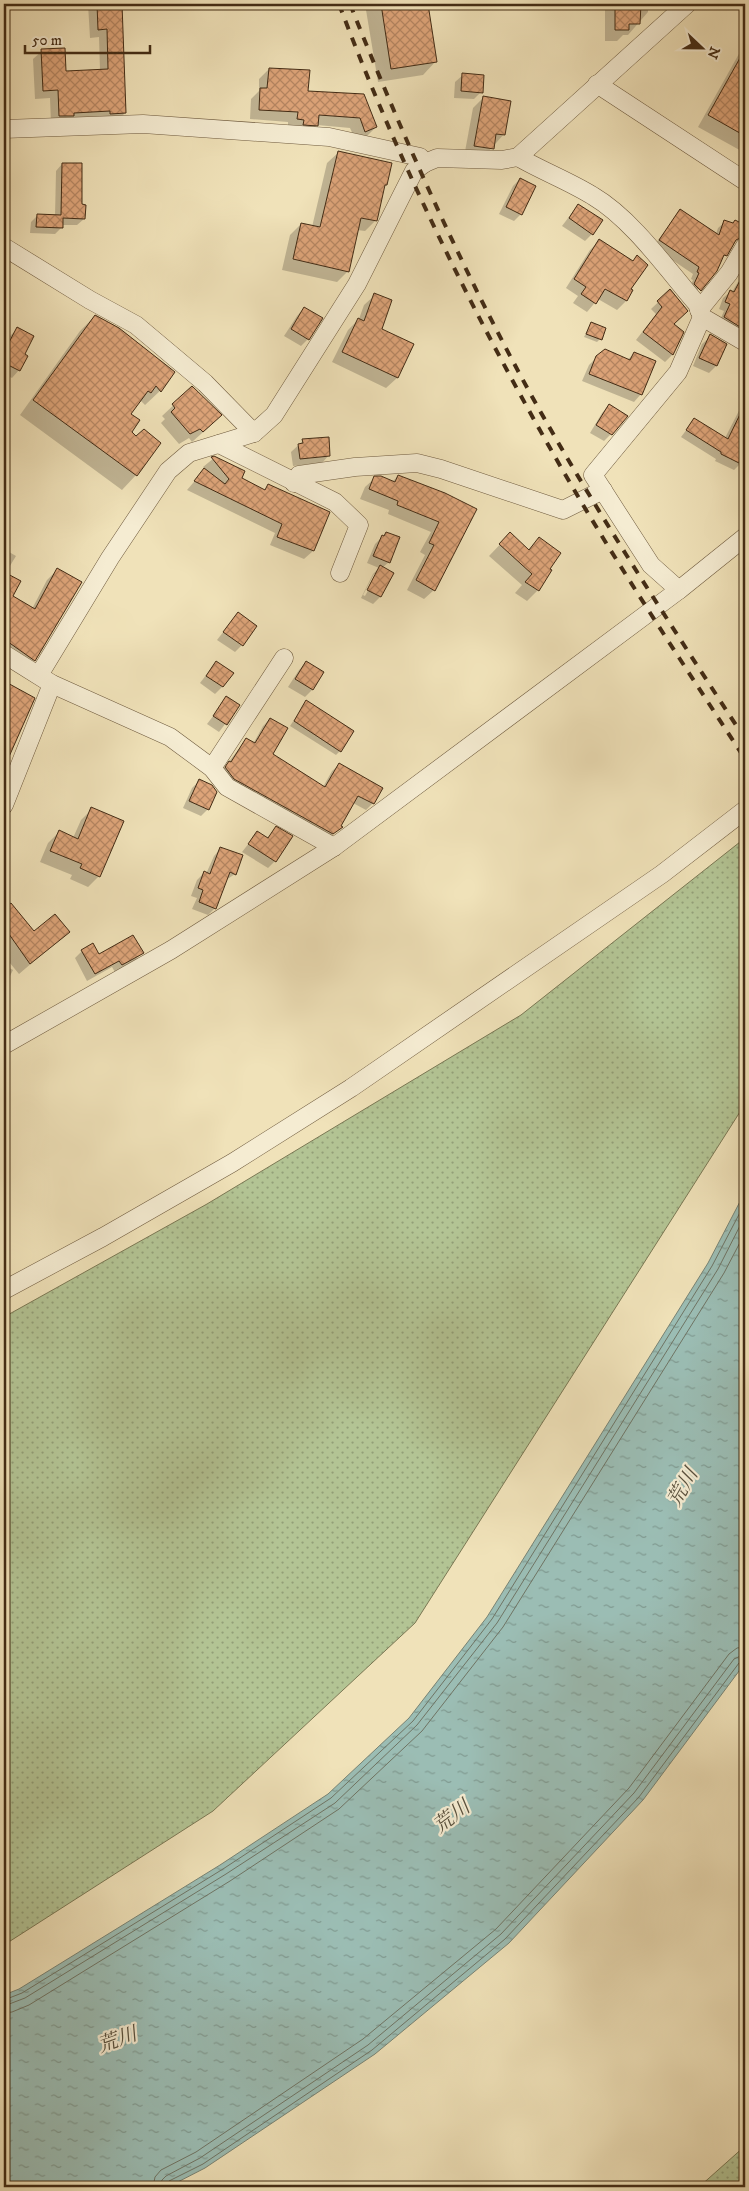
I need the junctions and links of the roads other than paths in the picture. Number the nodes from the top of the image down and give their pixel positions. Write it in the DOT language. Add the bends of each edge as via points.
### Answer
graph roads {
  1 [pos="687,4"];
  2 [pos="597,84"];
  3 [pos="4,129"];
  4 [pos="518,157"];
  5 [pos="425,163"];
  6 [pos="745,181"];
  7 [pos="745,246"];
  8 [pos="4,247"];
  9 [pos="701,314"];
  10 [pos="745,342"];
  11 [pos="254,433"];
  12 [pos="219,444"];
  13 [pos="294,483"];
  14 [pos="603,490"];
  15 [pos="745,537"];
  16 [pos="340,573"];
  17 [pos="679,590"];
  18 [pos="4,654"];
  19 [pos="284,658"];
  20 [pos="46,679"];
  21 [pos="212,768"];
  22 [pos="4,805"];
  23 [pos="745,810"];
  24 [pos="334,847"];
  25 [pos="4,1045"];
  26 [pos="4,1290"];
  1 -- 2 [label="street"];
  2 -- 4 [label="street"];
  2 -- 6 [label="street"];
  3 -- 5 [label="street" via="143,124 329,137 420,157"];
  4 -- 5 [label="street" via="502,160 437,158"];
  4 -- 9 [label="street" via="593,196 623,219 697,304"];
  5 -- 11 [label="street" via="414,171 357,284 292,388 274,415"];
  7 -- 9 [label="street"];
  8 -- 11 [label="street" via="136,325 205,383"];
  9 -- 10 [label="street"];
  9 -- 14 [label="street" via="678,372 593,475"];
  11 -- 12 [label="street"];
  12 -- 13 [label="street"];
  12 -- 20 [label="street" via="189,454 168,472 110,558"];
  13 -- 14 [label="street" via="299,475 355,467 417,464 563,510"];
  13 -- 16 [label="street" via="335,502 359,525"];
  14 -- 17 [label="street" via="651,565"];
  15 -- 17 [label="street"];
  17 -- 24 [label="street"];
  18 -- 20 [label="street"];
  19 -- 21 [label="street"];
  20 -- 21 [label="street" via="170,737"];
  20 -- 22 [label="street"];
  21 -- 24 [label="street" via="227,787"];
  23 -- 26 [label="street" via="662,874 351,1088 224,1168"];
  24 -- 25 [label="street" via="171,950"];
}
